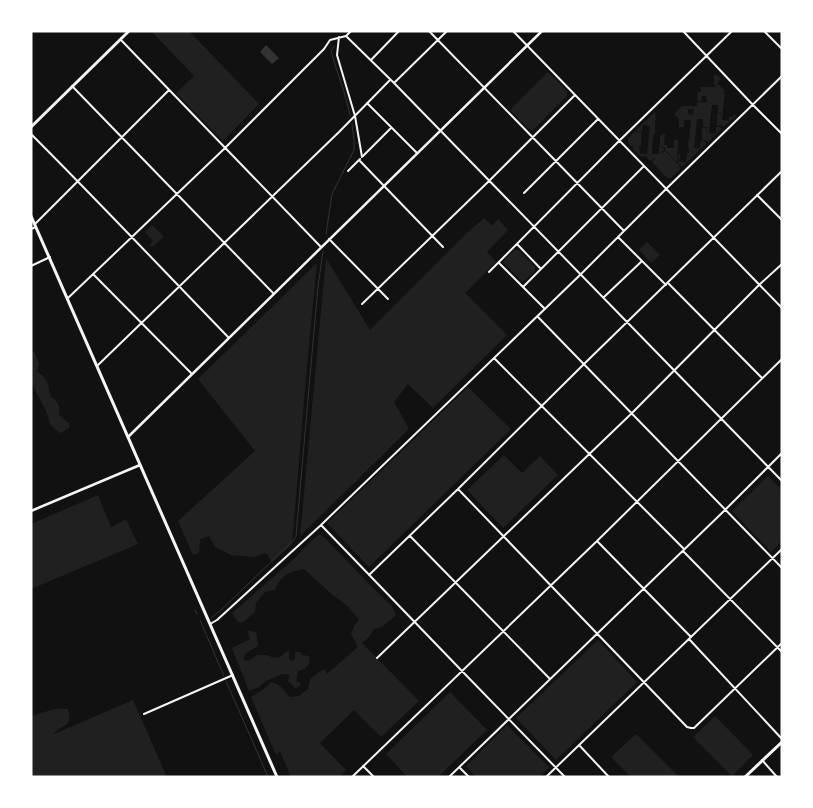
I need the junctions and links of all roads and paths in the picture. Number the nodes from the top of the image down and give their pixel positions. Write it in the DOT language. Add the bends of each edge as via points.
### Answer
graph roads {
  1 [pos="129,31"];
  2 [pos="351,31"];
  3 [pos="399,31"];
  4 [pos="429,31"];
  5 [pos="446,31"];
  6 [pos="513,31"];
  7 [pos="542,31"];
  8 [pos="683,31"];
  9 [pos="732,31"];
  10 [pos="764,31"];
  11 [pos="346,36"];
  12 [pos="339,38"];
  13 [pos="120,40"];
  14 [pos="438,40"];
  15 [pos="526,46"];
  16 [pos="782,49"];
  17 [pos="706,57"];
  18 [pos="370,60"];
  19 [pos="782,76"];
  20 [pos="390,80"];
  21 [pos="394,84"];
  22 [pos="72,86"];
  23 [pos="484,87"];
  24 [pos="169,90"];
  25 [pos="575,95"];
  26 [pos="367,103"];
  27 [pos="752,105"];
  28 [pos="354,116"];
  29 [pos="598,119"];
  30 [pos="31,127"];
  31 [pos="391,128"];
  32 [pos="440,130"];
  33 [pos="31,134"];
  34 [pos="782,134"];
  35 [pos="122,137"];
  36 [pos="532,137"];
  37 [pos="619,141"];
  38 [pos="225,148"];
  39 [pos="417,153"];
  40 [pos="362,157"];
  41 [pos="359,160"];
  42 [pos="556,161"];
  43 [pos="644,166"];
  44 [pos="782,170"];
  45 [pos="348,171"];
  46 [pos="78,181"];
  47 [pos="489,181"];
  48 [pos="577,183"];
  49 [pos="384,186"];
  50 [pos="666,189"];
  51 [pos="524,193"];
  52 [pos="757,194"];
  53 [pos="177,195"];
  54 [pos="272,196"];
  55 [pos="602,208"];
  56 [pos="31,216"];
  57 [pos="782,220"];
  58 [pos="35,225"];
  59 [pos="534,227"];
  60 [pos="31,229"];
  61 [pos="624,231"];
  62 [pos="432,236"];
  63 [pos="131,237"];
  64 [pos="618,237"];
  65 [pos="713,237"];
  66 [pos="329,239"];
  67 [pos="224,243"];
  68 [pos="517,244"];
  69 [pos="321,247"];
  70 [pos="443,248"];
  71 [pos="558,252"];
  72 [pos="50,258"];
  73 [pos="642,261"];
  74 [pos="498,262"];
  75 [pos="782,264"];
  76 [pos="31,266"];
  77 [pos="541,269"];
  78 [pos="489,272"];
  79 [pos="93,274"];
  80 [pos="580,275"];
  81 [pos="666,284"];
  82 [pos="759,285"];
  83 [pos="179,287"];
  84 [pos="523,287"];
  85 [pos="378,288"];
  86 [pos="274,294"];
  87 [pos="68,298"];
  88 [pos="603,298"];
  89 [pos="388,299"];
  90 [pos="362,304"];
  91 [pos="782,308"];
  92 [pos="545,309"];
  93 [pos="537,316"];
  94 [pos="627,322"];
  95 [pos="141,323"];
  96 [pos="715,329"];
  97 [pos="229,338"];
  98 [pos="494,358"];
  99 [pos="782,359"];
  100 [pos="584,364"];
  101 [pos="97,366"];
  102 [pos="674,371"];
  103 [pos="192,374"];
  104 [pos="762,378"];
  105 [pos="542,406"];
  106 [pos="632,413"];
  107 [pos="721,418"];
  108 [pos="128,437"];
  109 [pos="782,453"];
  110 [pos="589,454"];
  111 [pos="678,460"];
  112 [pos="140,464"];
  113 [pos="768,467"];
  114 [pos="782,481"];
  115 [pos="458,489"];
  116 [pos="636,501"];
  117 [pos="725,510"];
  118 [pos="31,511"];
  119 [pos="321,525"];
  120 [pos="410,535"];
  121 [pos="504,537"];
  122 [pos="597,541"];
  123 [pos="782,549"];
  124 [pos="684,550"];
  125 [pos="773,558"];
  126 [pos="782,568"];
  127 [pos="369,575"];
  128 [pos="456,583"];
  129 [pos="551,585"];
  130 [pos="644,589"];
  131 [pos="730,599"];
  132 [pos="415,622"];
  133 [pos="210,624"];
  134 [pos="503,631"];
  135 [pos="597,633"];
  136 [pos="690,638"];
  137 [pos="782,643"];
  138 [pos="777,647"];
  139 [pos="782,652"];
  140 [pos="377,658"];
  141 [pos="461,670"];
  142 [pos="232,675"];
  143 [pos="550,679"];
  144 [pos="643,682"];
  145 [pos="734,688"];
  146 [pos="144,714"];
  147 [pos="509,719"];
  148 [pos="782,741"];
  149 [pos="578,745"];
  150 [pos="762,760"];
  151 [pos="363,766"];
  152 [pos="460,767"];
  153 [pos="556,767"];
  154 [pos="277,777"];
  155 [pos="352,777"];
  156 [pos="374,777"];
  157 [pos="449,777"];
  158 [pos="469,777"];
  159 [pos="546,777"];
  160 [pos="565,777"];
  161 [pos="610,777"];
  162 [pos="745,777"];
  163 [pos="777,777"];
  1 -- 13 [label="main road"];
  2 -- 11 [label="street"];
  3 -- 18 [label="street"];
  4 -- 14 [label="street"];
  5 -- 14 [label="street"];
  6 -- 15 [label="street"];
  7 -- 15 [label="street"];
  8 -- 17 [label="street"];
  9 -- 17 [label="street"];
  10 -- 16 [label="street"];
  11 -- 12 [label="street"];
  11 -- 18 [label="street"];
  12 -- 28 [label="street" via="338,55"];
  12 -- 38 [label="street" via="330,40"];
  13 -- 22 [label="main road"];
  13 -- 24 [label="street"];
  14 -- 21 [label="street"];
  14 -- 23 [label="street"];
  15 -- 23 [label="street"];
  15 -- 25 [label="street"];
  17 -- 27 [label="street"];
  17 -- 37 [label="street"];
  18 -- 20 [label="street"];
  19 -- 27 [label="street"];
  20 -- 21 [label="street"];
  20 -- 26 [label="street"];
  21 -- 32 [label="street"];
  22 -- 30 [label="main road"];
  22 -- 35 [label="street"];
  23 -- 32 [label="street"];
  23 -- 36 [label="street"];
  24 -- 35 [label="street"];
  24 -- 38 [label="street"];
  25 -- 29 [label="street"];
  25 -- 36 [label="street"];
  26 -- 28 [label="street"];
  26 -- 31 [label="street"];
  27 -- 34 [label="street"];
  27 -- 50 [label="street"];
  28 -- 40 [label="street"];
  28 -- 54 [label="street"];
  29 -- 37 [label="street"];
  29 -- 42 [label="street"];
  31 -- 39 [label="street"];
  31 -- 40 [label="street"];
  32 -- 39 [label="street"];
  32 -- 47 [label="street"];
  33 -- 46 [label="street"];
  35 -- 46 [label="street"];
  35 -- 53 [label="street"];
  36 -- 42 [label="street"];
  36 -- 47 [label="street"];
  37 -- 43 [label="street"];
  37 -- 48 [label="street"];
  38 -- 53 [label="street"];
  38 -- 54 [label="street"];
  39 -- 49 [label="street"];
  40 -- 41 [label="street"];
  41 -- 45 [label="street"];
  41 -- 49 [label="street"];
  42 -- 48 [label="street"];
  42 -- 51 [label="street"];
  43 -- 50 [label="street"];
  43 -- 55 [label="street"];
  44 -- 52 [label="street"];
  46 -- 58 [label="street"];
  46 -- 63 [label="street"];
  47 -- 59 [label="street"];
  47 -- 62 [label="street"];
  48 -- 55 [label="street"];
  48 -- 59 [label="street"];
  49 -- 62 [label="street"];
  49 -- 66 [label="street"];
  50 -- 61 [label="street"];
  50 -- 65 [label="street"];
  52 -- 57 [label="street"];
  52 -- 65 [label="street"];
  53 -- 63 [label="street"];
  53 -- 67 [label="street"];
  54 -- 67 [label="street"];
  54 -- 69 [label="street"];
  55 -- 61 [label="street"];
  55 -- 71 [label="street"];
  56 -- 58 [label="main road"];
  58 -- 60 [label="street"];
  58 -- 72 [label="main road"];
  59 -- 68 [label="street"];
  59 -- 71 [label="street"];
  61 -- 64 [label="street"];
  62 -- 70 [label="street"];
  62 -- 85 [label="street"];
  63 -- 79 [label="street"];
  63 -- 83 [label="street"];
  64 -- 73 [label="street"];
  64 -- 80 [label="street"];
  65 -- 81 [label="street"];
  65 -- 82 [label="street"];
  66 -- 69 [label="street"];
  66 -- 85 [label="street"];
  67 -- 83 [label="street"];
  67 -- 86 [label="street"];
  68 -- 74 [label="street"];
  68 -- 77 [label="street"];
  69 -- 86 [label="street"];
  71 -- 77 [label="street"];
  71 -- 80 [label="street"];
  72 -- 76 [label="street"];
  72 -- 87 [label="main road"];
  73 -- 81 [label="street"];
  73 -- 88 [label="street"];
  74 -- 78 [label="street"];
  74 -- 84 [label="street"];
  75 -- 82 [label="street"];
  77 -- 84 [label="street"];
  79 -- 87 [label="street"];
  79 -- 95 [label="street"];
  80 -- 88 [label="street"];
  80 -- 92 [label="street"];
  81 -- 94 [label="street"];
  81 -- 96 [label="street"];
  82 -- 91 [label="street"];
  82 -- 96 [label="street"];
  83 -- 95 [label="street"];
  83 -- 97 [label="street"];
  84 -- 92 [label="street"];
  85 -- 89 [label="street"];
  85 -- 90 [label="street"];
  86 -- 97 [label="street"];
  87 -- 101 [label="main road"];
  88 -- 94 [label="street"];
  92 -- 93 [label="street"];
  93 -- 98 [label="street"];
  93 -- 100 [label="street"];
  94 -- 100 [label="street"];
  94 -- 102 [label="street"];
  95 -- 101 [label="street"];
  95 -- 103 [label="street"];
  96 -- 102 [label="street"];
  96 -- 104 [label="street"];
  97 -- 103 [label="street"];
  98 -- 105 [label="street"];
  98 -- 119 [label="street"];
  99 -- 104 [label="street"];
  100 -- 105 [label="street"];
  100 -- 106 [label="street"];
  101 -- 108 [label="main road"];
  102 -- 106 [label="street"];
  102 -- 107 [label="street"];
  103 -- 108 [label="street"];
  104 -- 107 [label="street"];
  105 -- 110 [label="street"];
  105 -- 115 [label="street"];
  106 -- 110 [label="street"];
  106 -- 111 [label="street"];
  107 -- 111 [label="street"];
  107 -- 113 [label="street"];
  108 -- 112 [label="main road"];
  109 -- 113 [label="street"];
  110 -- 116 [label="street"];
  110 -- 121 [label="street"];
  111 -- 116 [label="street"];
  111 -- 117 [label="street"];
  112 -- 118 [label="street"];
  112 -- 133 [label="main road"];
  113 -- 114 [label="street"];
  113 -- 117 [label="street"];
  115 -- 120 [label="street"];
  115 -- 121 [label="street"];
  116 -- 122 [label="street"];
  116 -- 124 [label="street"];
  117 -- 124 [label="street"];
  117 -- 125 [label="street"];
  119 -- 127 [label="street"];
  119 -- 133 [label="street"];
  120 -- 127 [label="street"];
  120 -- 128 [label="street"];
  121 -- 128 [label="street"];
  121 -- 129 [label="street"];
  122 -- 129 [label="street"];
  122 -- 130 [label="street"];
  123 -- 125 [label="street"];
  124 -- 130 [label="street"];
  124 -- 131 [label="street"];
  125 -- 126 [label="street"];
  125 -- 131 [label="street"];
  127 -- 132 [label="street"];
  128 -- 132 [label="street"];
  128 -- 134 [label="street"];
  129 -- 134 [label="street"];
  129 -- 135 [label="street"];
  130 -- 135 [label="street"];
  130 -- 136 [label="street"];
  131 -- 136 [label="street"];
  131 -- 138 [label="street"];
  132 -- 140 [label="street"];
  132 -- 141 [label="street"];
  133 -- 142 [label="main road"];
  134 -- 141 [label="street"];
  134 -- 143 [label="street"];
  135 -- 143 [label="street"];
  135 -- 144 [label="street"];
  136 -- 144 [label="street"];
  136 -- 145 [label="street"];
  137 -- 138 [label="street"];
  138 -- 139 [label="street"];
  138 -- 145 [label="street"];
  141 -- 147 [label="street"];
  141 -- 151 [label="street"];
  142 -- 146 [label="street"];
  142 -- 154 [label="main road"];
  143 -- 147 [label="street"];
  144 -- 145 [label="street" via="691,728"];
  144 -- 149 [label="street"];
  145 -- 148 [label="street"];
  147 -- 152 [label="street"];
  147 -- 153 [label="street"];
  148 -- 150 [label="main road"];
  149 -- 153 [label="street"];
  149 -- 161 [label="street"];
  150 -- 162 [label="main road"];
  150 -- 163 [label="street"];
  151 -- 155 [label="street"];
  151 -- 156 [label="street"];
  152 -- 157 [label="street"];
  152 -- 158 [label="street"];
  153 -- 159 [label="street"];
  153 -- 160 [label="street"];
}
